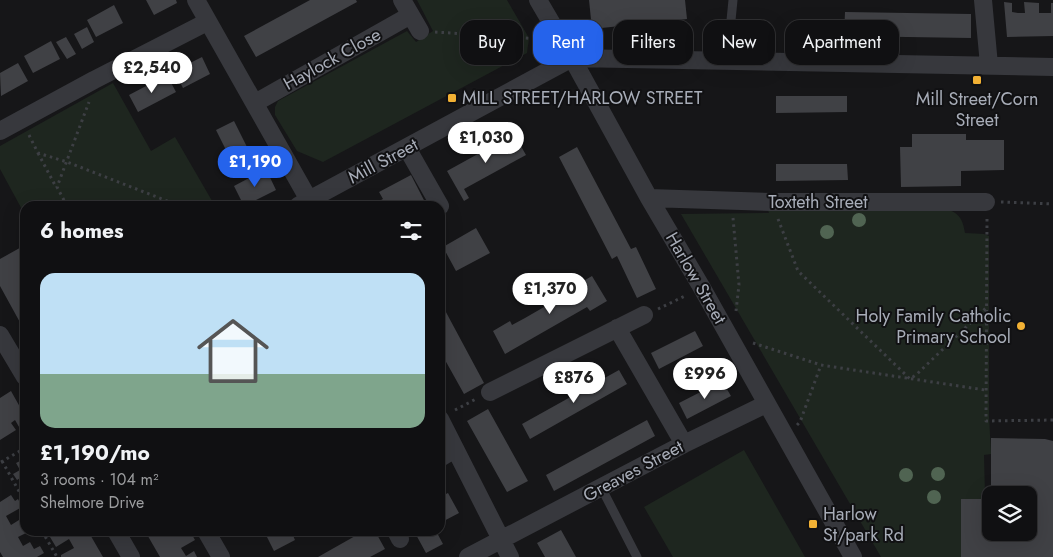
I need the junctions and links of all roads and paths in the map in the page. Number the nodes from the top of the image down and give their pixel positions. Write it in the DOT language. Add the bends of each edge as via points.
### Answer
graph roads {
  1 [pos="196,0"];
  2 [pos="538,0"];
  3 [pos="733,0"];
  4 [pos="983,0"];
  5 [pos="405,8"];
  6 [pos="550,20"];
  7 [pos="731,20"];
  8 [pos="207,22"];
  9 [pos="420,32"];
  10 [pos="533,39"];
  11 [pos="603,59"];
  12 [pos="703,61"];
  13 [pos="775,62"];
  14 [pos="559,65"];
  15 [pos="576,65"];
  16 [pos="989,65"];
  17 [pos="1053,67"];
  18 [pos="94,80"];
  19 [pos="255,103"];
  20 [pos="21,120"];
  21 [pos="0,131"];
  22 [pos="407,148"];
  23 [pos="38,153"];
  24 [pos="67,162"];
  25 [pos="56,187"];
  26 [pos="649,198"];
  27 [pos="732,200"];
  28 [pos="64,201"];
  29 [pos="167,201"];
  30 [pos="312,201"];
  31 [pos="315,201"];
  32 [pos="437,201"];
  33 [pos="771,202"];
  34 [pos="986,202"];
  35 [pos="1053,204"];
  36 [pos="702,288"];
  37 [pos="987,307"];
  38 [pos="644,315"];
  39 [pos="721,322"];
  40 [pos="617,328"];
  41 [pos="0,335"];
  42 [pos="738,352"];
  43 [pos="13,359"];
  44 [pos="821,365"];
  45 [pos="20,370"];
  46 [pos="910,379"];
  47 [pos="986,390"];
  48 [pos="490,392"];
  49 [pos="766,404"];
  50 [pos="445,415"];
  51 [pos="1053,420"];
  52 [pos="445,426"];
  53 [pos="784,433"];
  54 [pos="684,444"];
  55 [pos="20,451"];
  56 [pos="448,454"];
  57 [pos="1,462"];
  58 [pos="602,487"];
  59 [pos="20,494"];
  60 [pos="45,536"];
  61 [pos="119,536"];
  62 [pos="209,536"];
  63 [pos="501,540"];
  64 [pos="57,557"];
  65 [pos="131,557"];
  66 [pos="221,557"];
  67 [pos="468,557"];
  68 [pos="510,557"];
  69 [pos="637,557"];
  70 [pos="852,557"];
  1 -- 8 [label="street"];
  2 -- 6 [label="street, Harlow Street"];
  3 -- 7 [label="lane"];
  4 -- 16 [label="street"];
  5 -- 9 [label="street, Haylock Close"];
  5 -- 19 [label="street, Haylock Close"];
  8 -- 18 [label="street"];
  8 -- 19 [label="street"];
  9 -- 10 [label="path"];
  11 -- 12 [label="street, Mill Street"];
  13 -- 16 [label="street, Mill Street"];
  14 -- 22 [label="street, Mill Street"];
  15 -- 26 [label="street, Harlow Street"];
  16 -- 17 [label="street, Mill Street"];
  18 -- 20 [label="street"];
  18 -- 24 [label="path" via="92,95"];
  19 -- 30 [label="street"];
  20 -- 21 [label="street"];
  20 -- 23 [label="path"];
  22 -- 31 [label="street, Mill Street"];
  22 -- 32 [label="street"];
  23 -- 24 [label="path"];
  23 -- 25 [label="path"];
  24 -- 25 [label="path"];
  24 -- 29 [label="path"];
  25 -- 28 [label="path"];
  26 -- 27 [label="street, Toxteth Street"];
  26 -- 36 [label="street, Harlow Street"];
  27 -- 33 [label="street, Toxteth Street"];
  27 -- 39 [label="path" via="739,286 736,311"];
  33 -- 34 [label="street, Toxteth Street"];
  33 -- 46 [label="path" via="798,271"];
  34 -- 35 [label="path"];
  34 -- 37 [label="path"];
  36 -- 38 [label="path"];
  36 -- 39 [label="street, Harlow Street"];
  37 -- 46 [label="path"];
  37 -- 47 [label="path"];
  38 -- 40 [label="street"];
  39 -- 42 [label="street, Harlow Street"];
  40 -- 48 [label="street"];
  40 -- 54 [label="street"];
  41 -- 43 [label="street"];
  42 -- 44 [label="path" via="754,342"];
  42 -- 49 [label="street, Harlow Street"];
  43 -- 45 [label="street"];
  44 -- 46 [label="path"];
  44 -- 53 [label="path" via="800,422"];
  46 -- 47 [label="path"];
  47 -- 51 [label="path" via="986,421"];
  48 -- 50 [label="path"];
  49 -- 53 [label="street, Harlow Street"];
  49 -- 54 [label="street, Greaves Street"];
  52 -- 56 [label="street"];
  53 -- 70 [label="street, Harlow Street"];
  54 -- 58 [label="street, Greaves Street"];
  55 -- 57 [label="path"];
  56 -- 63 [label="street"];
  57 -- 59 [label="path"];
  58 -- 63 [label="street, Greaves Street"];
  58 -- 69 [label="lane"];
  60 -- 64 [label="path"];
  61 -- 65 [label="street"];
  62 -- 66 [label="street"];
  63 -- 67 [label="street, Greaves Street"];
  63 -- 68 [label="street"];
}
